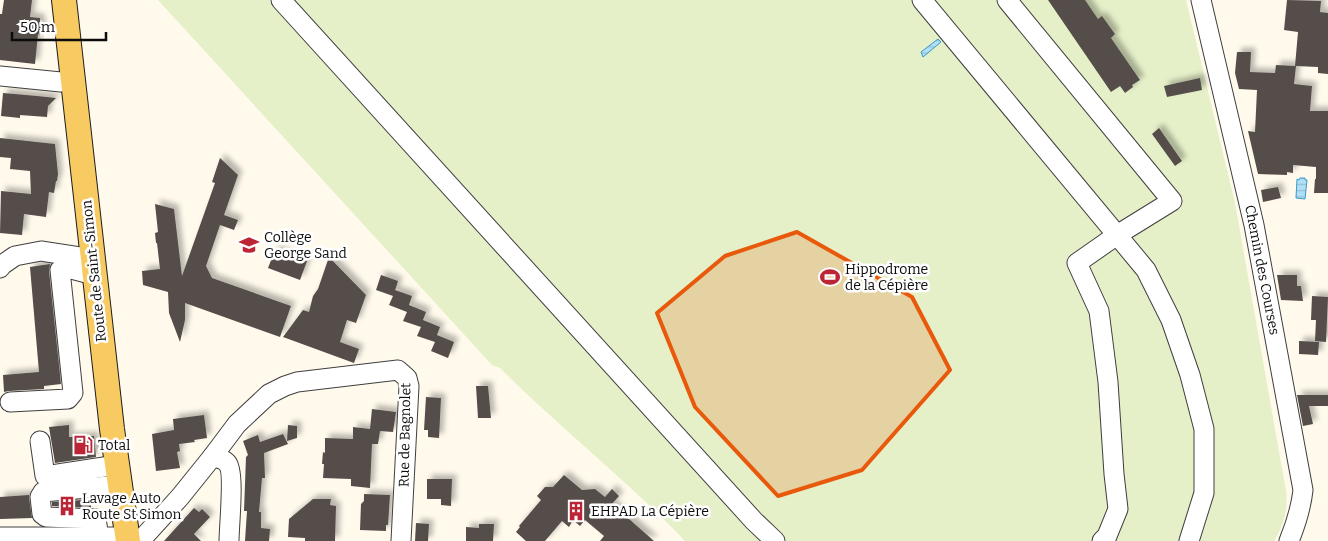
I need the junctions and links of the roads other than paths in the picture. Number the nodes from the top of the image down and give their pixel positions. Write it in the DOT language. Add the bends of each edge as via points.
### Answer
graph roads {
  1 [pos="64,0"];
  2 [pos="281,0"];
  3 [pos="922,0"];
  4 [pos="1007,0"];
  5 [pos="1201,0"];
  6 [pos="0,76"];
  7 [pos="73,80"];
  8 [pos="1117,235"];
  9 [pos="94,267"];
  10 [pos="0,268"];
  11 [pos="10,402"];
  12 [pos="40,441"];
  13 [pos="213,456"];
  14 [pos="118,475"];
  15 [pos="95,488"];
  16 [pos="98,528"];
  17 [pos="0,536"];
  18 [pos="131,540"];
  19 [pos="229,541"];
  20 [pos="401,541"];
  21 [pos="775,541"];
  22 [pos="1102,541"];
  23 [pos="1189,541"];
  24 [pos="1288,541"];
  1 -- 7 [label="main road, Route de Saint-Simon"];
  2 -- 21 [label="street"];
  3 -- 8 [label="street"];
  4 -- 8 [label="street" via="1172,201"];
  5 -- 24 [label="street, Chemin des Courses" via="1254,225 1303,490 1301,509"];
  6 -- 7 [label="street" via="61,82"];
  7 -- 9 [label="main road, Route de Saint-Simon"];
  8 -- 22 [label="street" via="1077,263 1099,311 1108,382 1118,509"];
  8 -- 23 [label="street" via="1146,270 1171,320 1190,374 1204,429 1204,493"];
  9 -- 10 [label="street" via="41,251 15,256"];
  9 -- 11 [label="street" via="64,267 60,270 73,393 68,399"];
  9 -- 14 [label="main road, Route de Saint-Simon"];
  12 -- 14 [label="street" via="45,476"];
  13 -- 18 [label="street" via="180,497"];
  13 -- 19 [label="street" via="227,462 230,468"];
  13 -- 20 [label="street, Rue de Bagnolet" via="243,418 269,394 285,386 398,370 407,378 409,386"];
  14 -- 15 [label="street"];
  14 -- 18 [label="main road, Route de Saint-Simon"];
  15 -- 16 [label="street"];
  15 -- 16 [label="street" via="43,492 40,497 42,514"];
  16 -- 17 [label="street"];
  16 -- 18 [label="street"];
}
